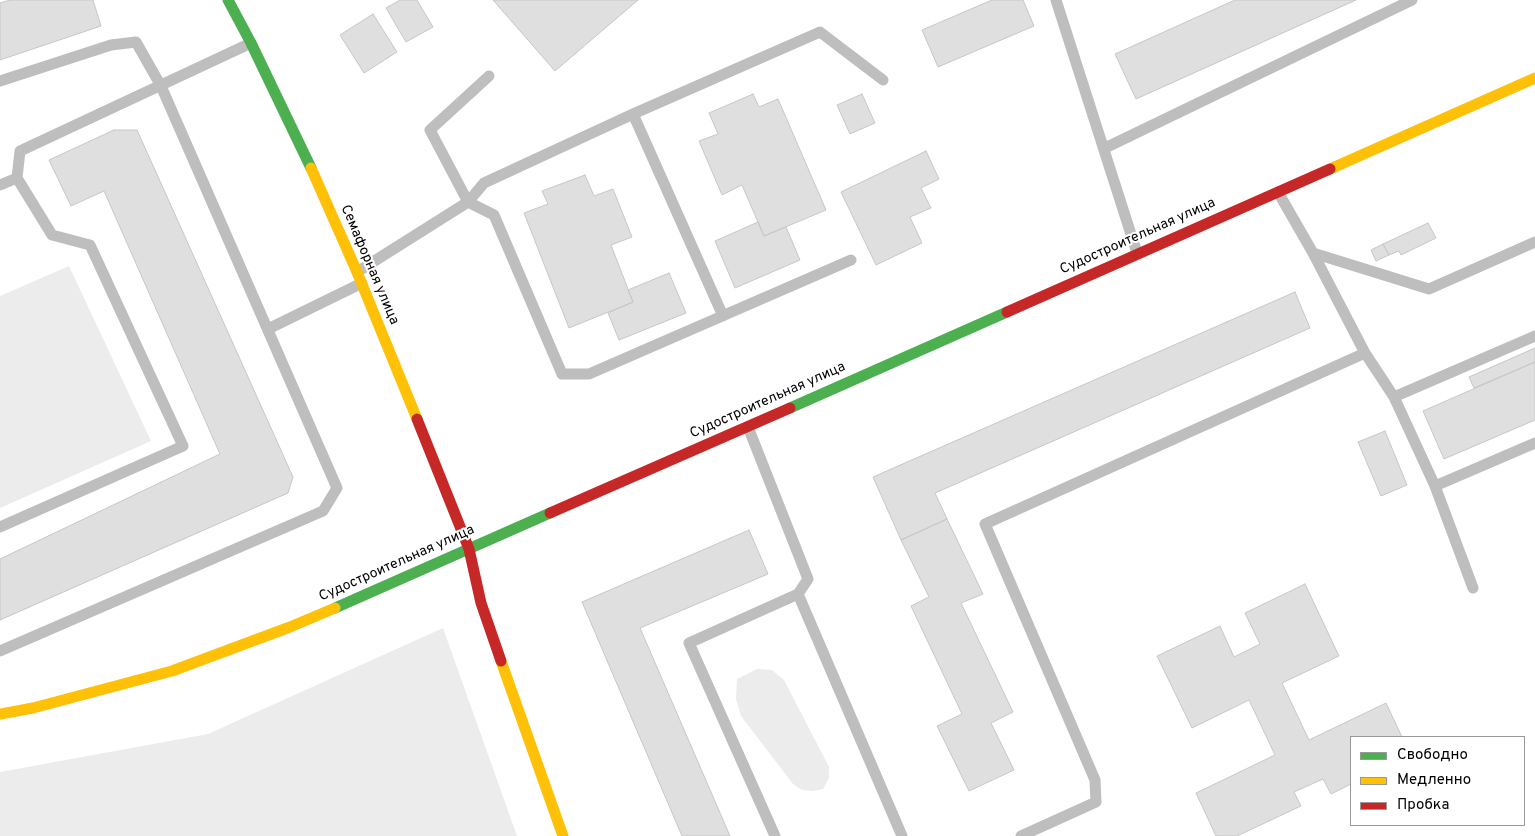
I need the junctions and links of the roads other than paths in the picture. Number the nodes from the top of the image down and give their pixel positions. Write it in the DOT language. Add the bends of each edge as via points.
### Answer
graph roads {
  1 [pos="228,0"];
  2 [pos="1056,0"];
  3 [pos="1412,0"];
  4 [pos="251,43"];
  5 [pos="489,76"];
  6 [pos="1535,78"];
  7 [pos="883,80"];
  8 [pos="0,81"];
  9 [pos="161,86"];
  10 [pos="633,114"];
  11 [pos="1105,148"];
  12 [pos="16,178"];
  13 [pos="0,186"];
  14 [pos="1278,192"];
  15 [pos="468,202"];
  16 [pos="1535,242"];
  17 [pos="1138,253"];
  18 [pos="1313,253"];
  19 [pos="851,260"];
  20 [pos="357,272"];
  21 [pos="362,284"];
  22 [pos="723,316"];
  23 [pos="268,329"];
  24 [pos="1535,336"];
  25 [pos="1365,353"];
  26 [pos="1394,397"];
  27 [pos="748,426"];
  28 [pos="1535,443"];
  29 [pos="1435,486"];
  30 [pos="0,527"];
  31 [pos="469,549"];
  32 [pos="1473,588"];
  33 [pos="798,594"];
  34 [pos="0,651"];
  35 [pos="0,714"];
  36 [pos="563,836"];
  37 [pos="775,836"];
  38 [pos="902,836"];
  39 [pos="1021,836"];
  1 -- 4 [label="main road, Семафорная улица"];
  2 -- 11 [label="lane"];
  3 -- 11 [label="lane"];
  4 -- 9 [label="lane"];
  4 -- 20 [label="main road, Семафорная улица"];
  5 -- 15 [label="lane" via="430,130"];
  6 -- 14 [label="main road, Судостроительная улица"];
  7 -- 10 [label="lane" via="820,32"];
  8 -- 9 [label="lane" via="111,45 136,42"];
  9 -- 12 [label="lane" via="20,151"];
  9 -- 23 [label="lane"];
  10 -- 15 [label="lane" via="484,183"];
  10 -- 22 [label="lane"];
  11 -- 17 [label="lane"];
  12 -- 13 [label="lane"];
  12 -- 30 [label="lane" via="52,235 90,245 183,446"];
  14 -- 17 [label="main road, Судостроительная улица"];
  14 -- 18 [label="lane"];
  15 -- 20 [label="lane"];
  15 -- 22 [label="lane" via="494,215 562,374 589,374"];
  16 -- 18 [label="lane" via="1429,288"];
  17 -- 27 [label="main road, Судостроительная улица"];
  18 -- 25 [label="lane"];
  19 -- 22 [label="lane"];
  20 -- 21 [label="main road, Семафорная улица"];
  21 -- 23 [label="lane"];
  21 -- 31 [label="main road, Семафорная улица"];
  23 -- 34 [label="lane" via="338,488 324,511"];
  24 -- 26 [label="lane"];
  25 -- 26 [label="lane"];
  25 -- 39 [label="lane" via="986,524 1095,780 1096,802"];
  26 -- 29 [label="lane"];
  27 -- 31 [label="main road, Судостроительная улица"];
  27 -- 33 [label="lane" via="808,579"];
  28 -- 29 [label="lane"];
  29 -- 32 [label="lane"];
  31 -- 35 [label="main road, Судостроительная улица" via="290,627 172,671"];
  31 -- 36 [label="main road, Семафорная улица" via="481,603"];
  33 -- 37 [label="lane" via="689,643"];
  33 -- 38 [label="lane"];
}
